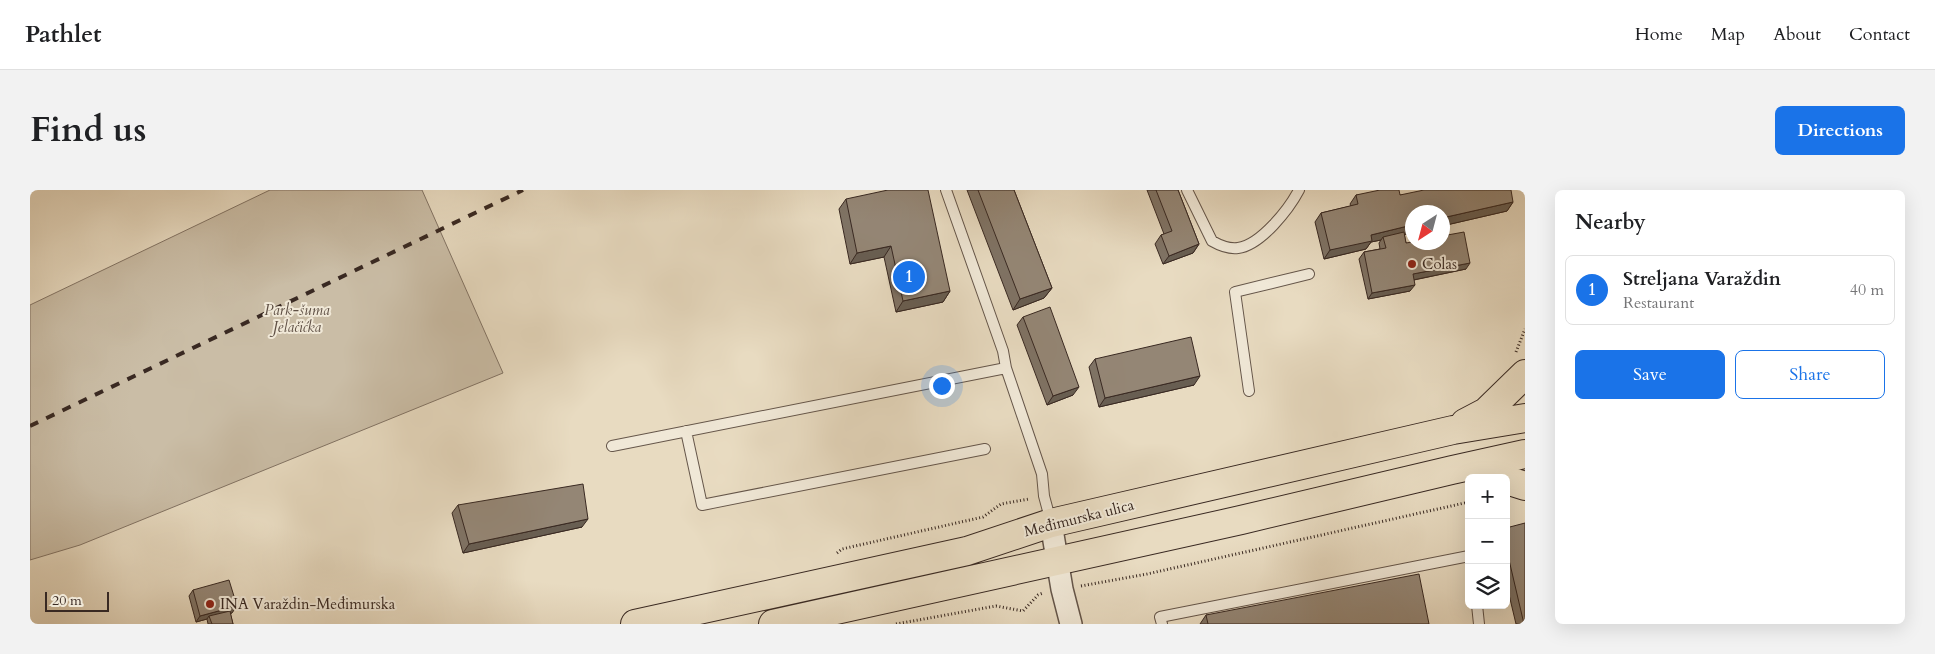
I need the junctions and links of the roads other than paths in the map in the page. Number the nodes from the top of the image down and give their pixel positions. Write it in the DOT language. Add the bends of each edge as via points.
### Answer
graph roads {
  1 [pos="946,190"];
  2 [pos="1187,190"];
  3 [pos="1299,190"];
  4 [pos="1308,274"];
  5 [pos="1518,367"];
  6 [pos="1006,368"];
  7 [pos="1249,391"];
  8 [pos="1525,418"];
  9 [pos="1453,430"];
  10 [pos="686,431"];
  11 [pos="612,446"];
  12 [pos="985,449"];
  13 [pos="1525,454"];
  14 [pos="1452,470"];
  15 [pos="1474,474"];
  16 [pos="1510,481"];
  17 [pos="1525,486"];
  18 [pos="1052,523"];
  19 [pos="1465,557"];
  20 [pos="1058,561"];
  21 [pos="1477,609"];
  22 [pos="635,624"];
  23 [pos="773,624"];
  24 [pos="1071,624"];
  25 [pos="1162,624"];
  26 [pos="1479,624"];
  1 -- 6 [label="lane" via="1003,351"];
  2 -- 3 [label="lane" via="1212,241 1238,248 1256,241 1292,203"];
  4 -- 7 [label="lane" via="1235,292"];
  5 -- 9 [label="main road" via="1486,412"];
  6 -- 10 [label="lane"];
  6 -- 18 [label="lane" via="1042,474"];
  8 -- 9 [label="main road, Međimurska ulica"];
  9 -- 18 [label="main road, Međimurska ulica"];
  10 -- 11 [label="lane"];
  10 -- 12 [label="lane" via="702,506"];
  13 -- 14 [label="main road"];
  14 -- 15 [label="main road"];
  14 -- 20 [label="main road"];
  16 -- 17 [label="main road"];
  18 -- 20 [label="street"];
  18 -- 22 [label="main road, Međimurska ulica" via="967,551"];
  19 -- 25 [label="lane" via="1160,616"];
  20 -- 23 [label="main road"];
  20 -- 24 [label="street"];
  21 -- 26 [label="lane"];
}
